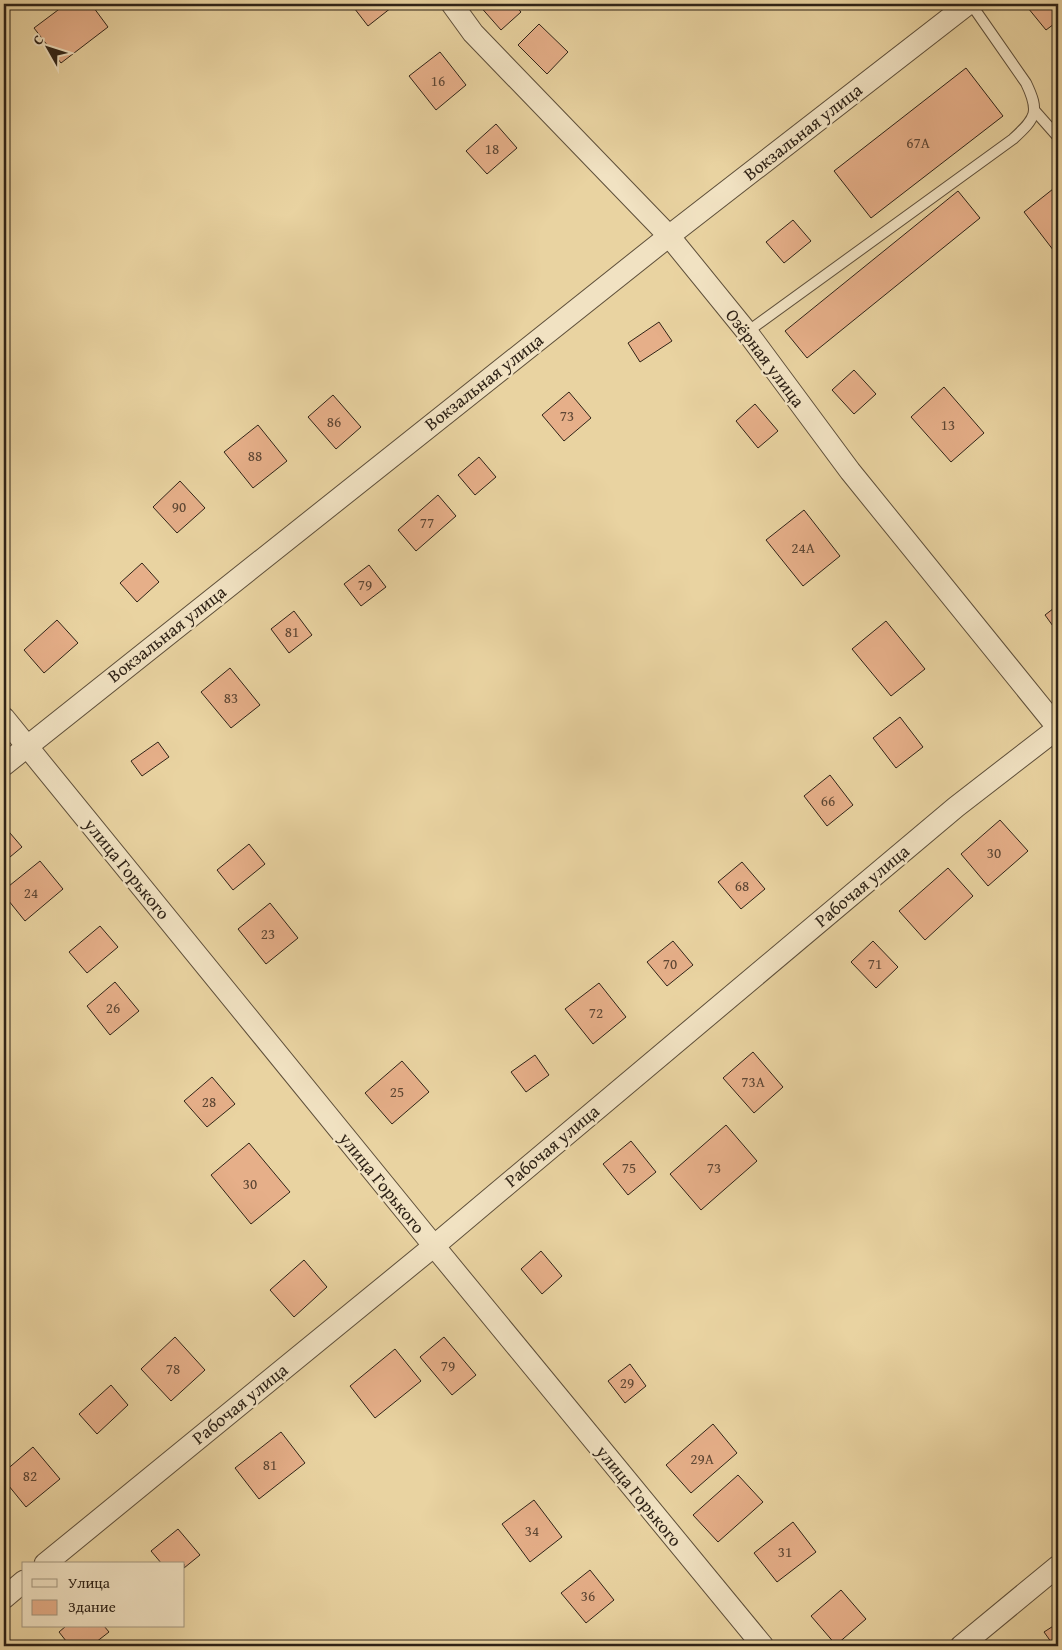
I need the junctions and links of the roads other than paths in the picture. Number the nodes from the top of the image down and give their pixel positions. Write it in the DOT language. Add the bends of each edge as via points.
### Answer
graph roads {
  1 [pos="452,4"];
  2 [pos="970,4"];
  3 [pos="1035,111"];
  4 [pos="1058,137"];
  5 [pos="669,236"];
  6 [pos="746,332"];
  7 [pos="4,718"];
  8 [pos="1058,728"];
  9 [pos="27,746"];
  10 [pos="4,765"];
  11 [pos="434,1246"];
  12 [pos="47,1562"];
  13 [pos="1058,1566"];
  14 [pos="22,1584"];
  15 [pos="4,1598"];
  16 [pos="763,1646"];
  17 [pos="961,1646"];
  1 -- 5 [label="street, Озёрная улица" via="474,33"];
  2 -- 3 [label="lane" via="1026,83"];
  2 -- 5 [label="street, Вокзальная улица"];
  3 -- 4 [label="lane"];
  3 -- 6 [label="lane" via="1027,126 1013,139"];
  5 -- 6 [label="street, Озёрная улица"];
  5 -- 9 [label="street, Вокзальная улица"];
  6 -- 8 [label="street, Озёрная улица" via="850,472"];
  7 -- 9 [label="street, улица Горького"];
  8 -- 11 [label="street, Рабочая улица" via="956,808"];
  9 -- 10 [label="street, Вокзальная улица"];
  9 -- 11 [label="street, улица Горького"];
  11 -- 12 [label="street, Рабочая улица"];
  11 -- 16 [label="street, улица Горького"];
  13 -- 17 [label="street"];
  14 -- 15 [label="street"];
}
